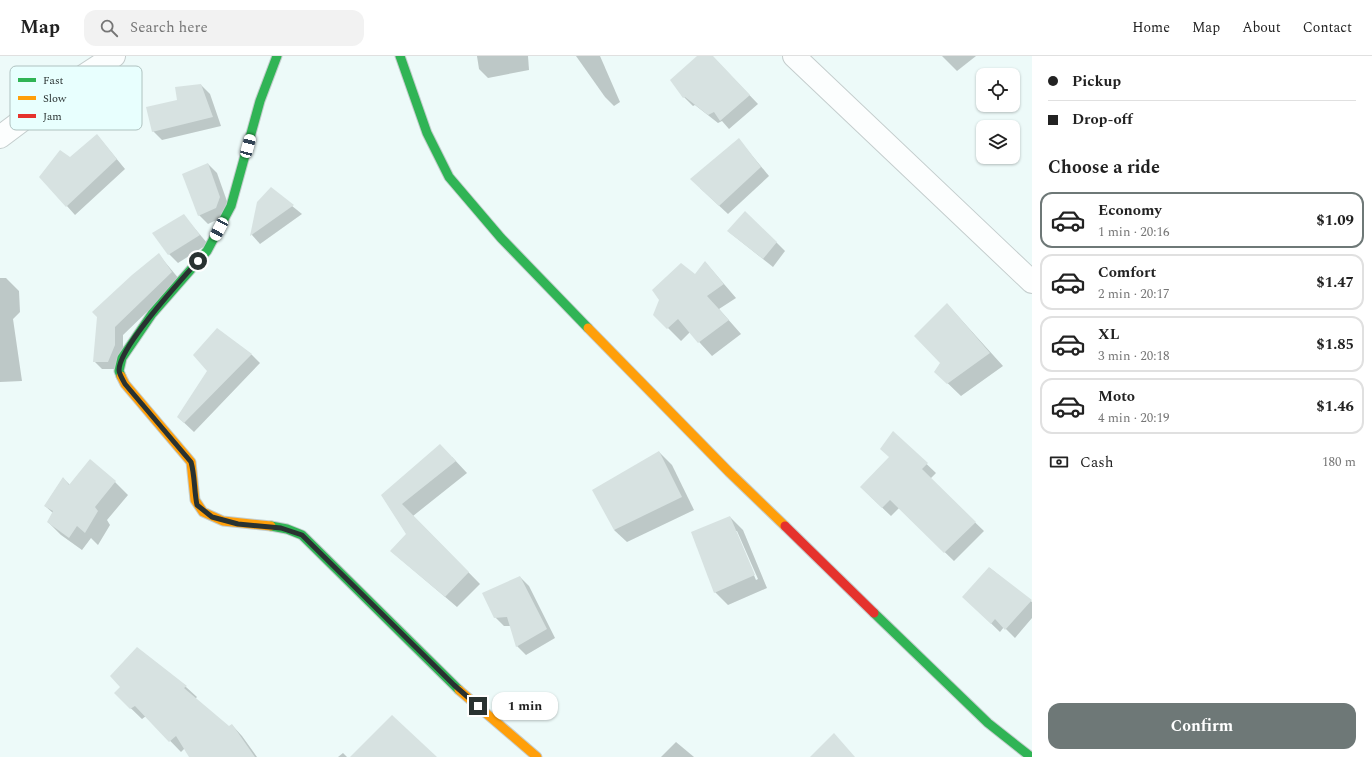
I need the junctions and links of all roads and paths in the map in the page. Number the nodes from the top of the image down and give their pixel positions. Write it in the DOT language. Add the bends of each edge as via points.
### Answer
graph roads {
  1 [pos="114,56"];
  2 [pos="276,56"];
  3 [pos="400,56"];
  4 [pos="794,56"];
  5 [pos="99,66"];
  6 [pos="10,130"];
  7 [pos="0,138"];
  8 [pos="1032,282"];
  9 [pos="537,757"];
  10 [pos="1031,757"];
  1 -- 5 [label="street"];
  2 -- 9 [label="street" via="260,101 231,206 207,251 152,314 122,358 119,371 125,384 191,462 197,505 212,517 238,524 281,528 302,535 454,685"];
  3 -- 10 [label="street" via="427,133 449,177 501,238 729,472 988,723"];
  4 -- 8 [label="street"];
  6 -- 7 [label="street"];
}
